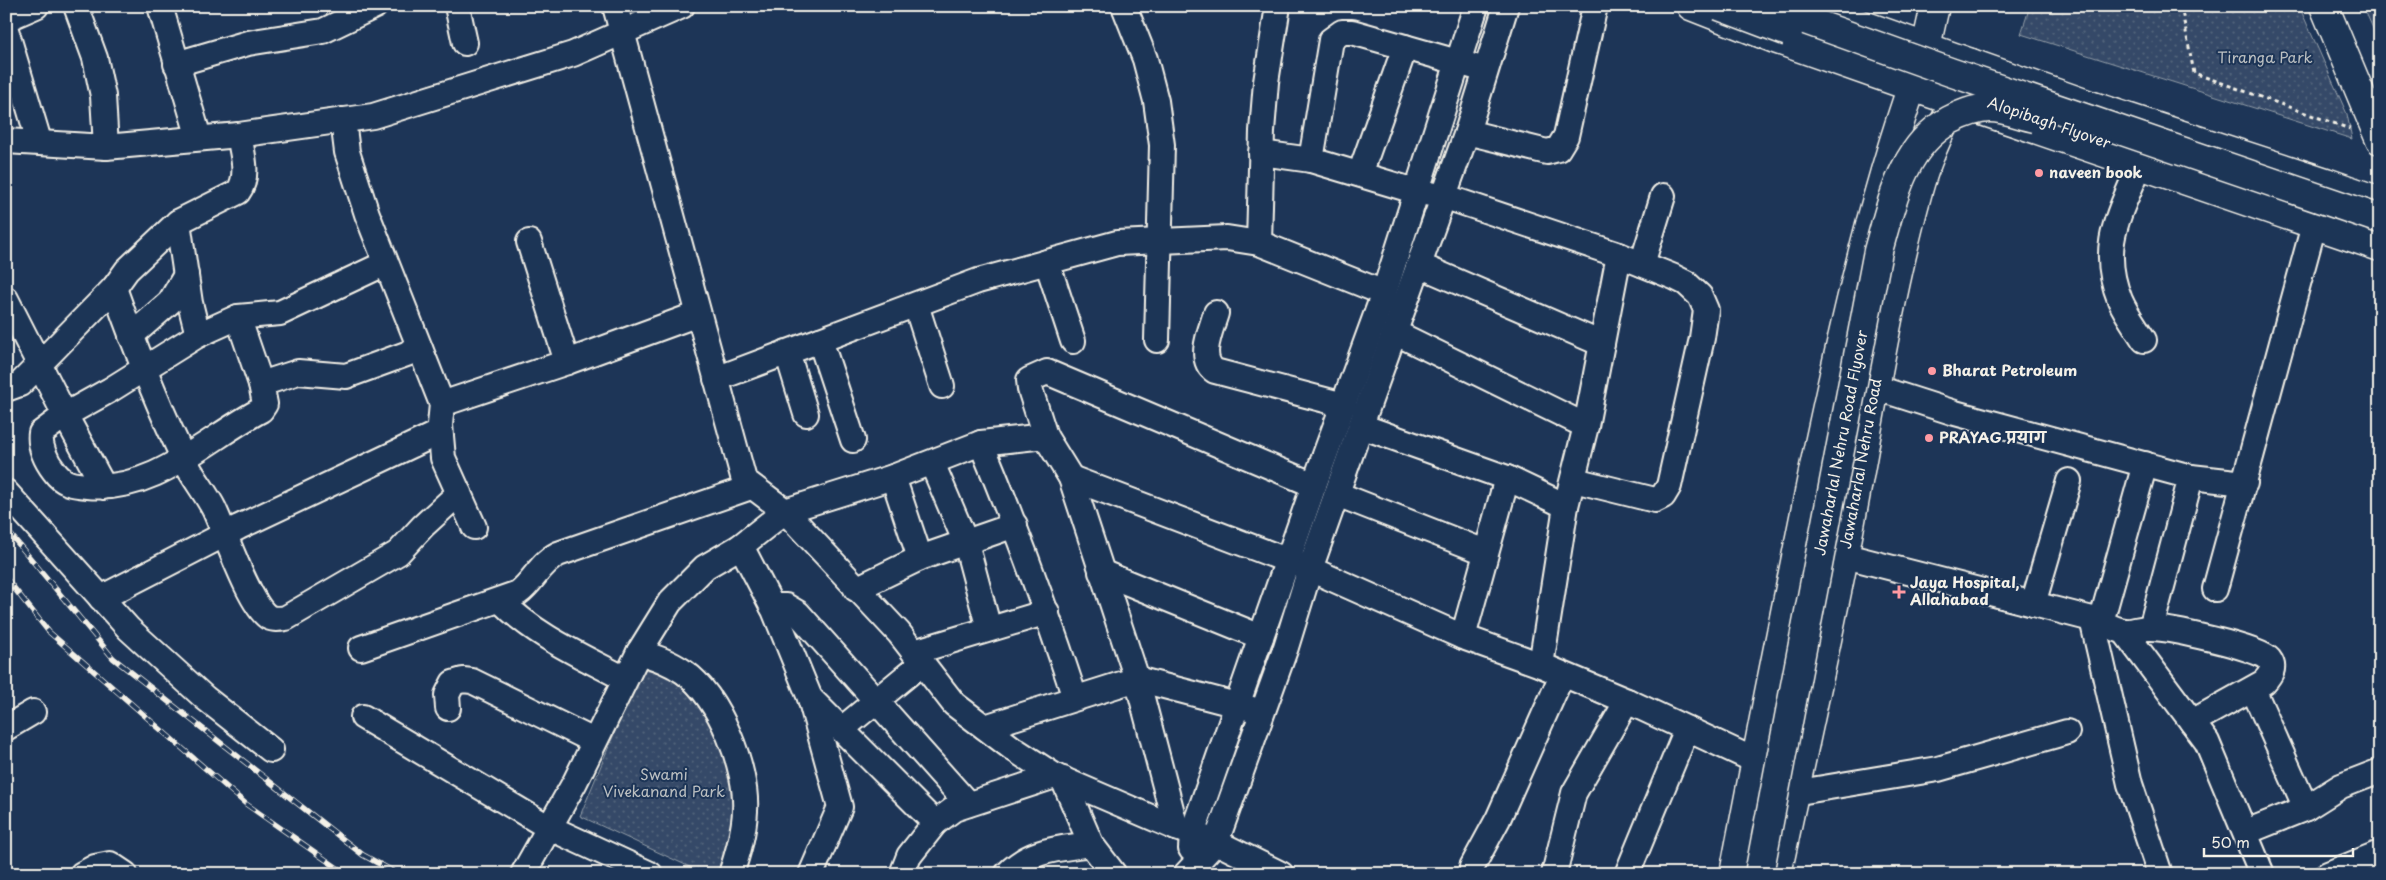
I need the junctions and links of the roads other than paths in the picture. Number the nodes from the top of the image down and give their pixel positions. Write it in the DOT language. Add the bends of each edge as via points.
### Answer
graph roads {
  1 [pos="36,6"];
  2 [pos="76,6"];
  3 [pos="160,6"];
  4 [pos="375,6"];
  5 [pos="457,6"];
  6 [pos="615,6"];
  7 [pos="682,6"];
  8 [pos="1124,6"];
  9 [pos="1278,6"];
  10 [pos="1476,6"];
  11 [pos="1506,6"];
  12 [pos="1595,6"];
  13 [pos="1692,6"];
  14 [pos="1719,6"];
  15 [pos="1766,6"];
  16 [pos="1810,6"];
  17 [pos="1935,6"];
  18 [pos="2324,6"];
  19 [pos="6,19"];
  20 [pos="6,30"];
  21 [pos="621,31"];
  22 [pos="465,43"];
  23 [pos="1405,47"];
  24 [pos="1926,47"];
  25 [pos="1459,63"];
  26 [pos="1971,63"];
  27 [pos="176,64"];
  28 [pos="1485,70"];
  29 [pos="1912,87"];
  30 [pos="1956,101"];
  31 [pos="2034,118"];
  32 [pos="343,120"];
  33 [pos="1467,132"];
  34 [pos="239,135"];
  35 [pos="2369,136"];
  36 [pos="199,138"];
  37 [pos="6,141"];
  38 [pos="39,141"];
  39 [pos="106,147"];
  40 [pos="1262,153"];
  41 [pos="1312,160"];
  42 [pos="2140,164"];
  43 [pos="1360,174"];
  44 [pos="1418,192"];
  45 [pos="1443,196"];
  46 [pos="1663,196"];
  47 [pos="2380,201"];
  48 [pos="2380,219"];
  49 [pos="178,222"];
  50 [pos="2314,224"];
  51 [pos="2380,234"];
  52 [pos="1159,241"];
  53 [pos="529,242"];
  54 [pos="1259,242"];
  55 [pos="2380,247"];
  56 [pos="1619,255"];
  57 [pos="386,262"];
  58 [pos="1047,262"];
  59 [pos="1419,264"];
  60 [pos="1642,264"];
  61 [pos="186,276"];
  62 [pos="114,288"];
  63 [pos="1384,292"];
  64 [pos="6,299"];
  65 [pos="916,304"];
  66 [pos="1216,313"];
  67 [pos="698,314"];
  68 [pos="238,317"];
  69 [pos="1396,333"];
  70 [pos="198,335"];
  71 [pos="131,336"];
  72 [pos="820,340"];
  73 [pos="1157,340"];
  74 [pos="2144,340"];
  75 [pos="1073,341"];
  76 [pos="1602,344"];
  77 [pos="420,349"];
  78 [pos="787,352"];
  79 [pos="567,362"];
  80 [pos="40,363"];
  81 [pos="144,368"];
  82 [pos="716,379"];
  83 [pos="834,381"];
  84 [pos="261,384"];
  85 [pos="942,386"];
  86 [pos="1874,387"];
  87 [pos="798,388"];
  88 [pos="6,389"];
  89 [pos="442,404"];
  90 [pos="1344,405"];
  91 [pos="806,414"];
  92 [pos="65,415"];
  93 [pos="1361,426"];
  94 [pos="1586,426"];
  95 [pos="440,432"];
  96 [pos="1045,436"];
  97 [pos="853,440"];
  98 [pos="981,443"];
  99 [pos="184,458"];
  100 [pos="932,463"];
  101 [pos="2145,464"];
  102 [pos="893,477"];
  103 [pos="2191,477"];
  104 [pos="1071,478"];
  105 [pos="1506,478"];
  106 [pos="1574,480"];
  107 [pos="2069,481"];
  108 [pos="2245,482"];
  109 [pos="1314,485"];
  110 [pos="104,487"];
  111 [pos="751,487"];
  112 [pos="6,492"];
  113 [pos="459,493"];
  114 [pos="1337,494"];
  115 [pos="1566,506"];
  116 [pos="785,511"];
  117 [pos="1015,525"];
  118 [pos="474,528"];
  119 [pos="225,534"];
  120 [pos="966,543"];
  121 [pos="1799,543"];
  122 [pos="741,546"];
  123 [pos="1486,552"];
  124 [pos="1844,557"];
  125 [pos="920,558"];
  126 [pos="1299,566"];
  127 [pos="1101,572"];
  128 [pos="856,589"];
  129 [pos="2215,589"];
  130 [pos="100,598"];
  131 [pos="501,600"];
  132 [pos="2033,604"];
  133 [pos="772,606"];
  134 [pos="1047,612"];
  135 [pos="2097,621"];
  136 [pos="2151,628"];
  137 [pos="989,629"];
  138 [pos="2124,631"];
  139 [pos="1261,637"];
  140 [pos="1462,637"];
  141 [pos="361,648"];
  142 [pos="639,652"];
  143 [pos="918,657"];
  144 [pos="1541,665"];
  145 [pos="1562,675"];
  146 [pos="625,679"];
  147 [pos="1137,679"];
  148 [pos="2253,689"];
  149 [pos="810,698"];
  150 [pos="1074,698"];
  151 [pos="875,701"];
  152 [pos="1627,701"];
  153 [pos="1237,704"];
  154 [pos="448,708"];
  155 [pos="33,712"];
  156 [pos="1261,712"];
  157 [pos="362,717"];
  158 [pos="2192,722"];
  159 [pos="985,727"];
  160 [pos="6,728"];
  161 [pos="842,729"];
  162 [pos="1687,729"];
  163 [pos="2067,732"];
  164 [pos="594,741"];
  165 [pos="271,750"];
  166 [pos="1756,761"];
  167 [pos="2380,771"];
  168 [pos="1059,778"];
  169 [pos="1793,792"];
  170 [pos="968,804"];
  171 [pos="2306,808"];
  172 [pos="935,824"];
  173 [pos="548,828"];
  174 [pos="1184,831"];
  175 [pos="2246,832"];
  176 [pos="1216,842"];
  177 [pos="1091,844"];
  178 [pos="2380,853"];
  179 [pos="1472,867"];
  180 [pos="1188,871"];
  181 [pos="82,874"];
  182 [pos="125,874"];
  183 [pos="523,874"];
  184 [pos="650,874"];
  185 [pos="731,874"];
  186 [pos="811,874"];
  187 [pos="902,874"];
  188 [pos="1007,874"];
  189 [pos="1114,874"];
  190 [pos="1280,874"];
  191 [pos="1554,874"];
  192 [pos="1627,874"];
  193 [pos="1734,874"];
  194 [pos="1759,874"];
  195 [pos="1777,874"];
  196 [pos="2160,874"];
  197 [pos="2262,874"];
  198 [pos="2328,874"];
  1 -- 19 [label="street"];
  2 -- 39 [label="street" via="95,58 103,96"];
  3 -- 27 [label="street"];
  4 -- 27 [label="street" via="323,31 248,43"];
  5 -- 22 [label="street"];
  6 -- 21 [label="street"];
  7 -- 21 [label="street"];
  8 -- 52 [label="street" via="1145,59 1156,101 1162,145"];
  9 -- 40 [label="street" via="1266,82"];
  10 -- 25 [label="street"];
  11 -- 28 [label="street"];
  12 -- 33 [label="street" via="1566,136 1558,149 1547,152"];
  13 -- 29 [label="main road"];
  14 -- 31 [label="main road, Alopibagh Flyover, bridge"];
  15 -- 48 [label="main road, Alopibagh Flyover, bridge"];
  16 -- 24 [label="main road"];
  17 -- 24 [label="main road"];
  18 -- 35 [label="main road"];
  20 -- 38 [label="street"];
  21 -- 32 [label="street" via="572,54 373,116"];
  21 -- 67 [label="street"];
  23 -- 25 [label="street"];
  23 -- 41 [label="street" via="1352,32 1342,32 1331,40"];
  23 -- 43 [label="street"];
  24 -- 26 [label="main road"];
  24 -- 29 [label="main road"];
  25 -- 28 [label="street"];
  25 -- 44 [label="street"];
  26 -- 30 [label="main road, Jawaharlal Nehru Road"];
  26 -- 47 [label="main road"];
  27 -- 36 [label="street"];
  28 -- 33 [label="street"];
  29 -- 30 [label="main road"];
  29 -- 121 [label="main road" via="1847,309"];
  30 -- 42 [label="main road"];
  30 -- 86 [label="main road, Jawaharlal Nehru Road" via="1918,189"];
  31 -- 51 [label="main road, Alopibagh Flyover"];
  31 -- 194 [label="main road, Jawaharlal Nehru Road Flyover, bridge" via="1990,108 1964,113 1928,137 1909,161 1899,182 1876,259"];
  32 -- 34 [label="street"];
  32 -- 57 [label="street" via="347,152 366,214"];
  33 -- 45 [label="street"];
  34 -- 36 [label="street"];
  34 -- 49 [label="street" via="244,184 238,192"];
  36 -- 39 [label="street"];
  37 -- 38 [label="street"];
  38 -- 39 [label="street"];
  40 -- 41 [label="street"];
  40 -- 54 [label="street"];
  41 -- 43 [label="street"];
  42 -- 50 [label="main road"];
  42 -- 74 [label="street" via="2112,231 2110,252 2112,277 2121,302"];
  43 -- 44 [label="street"];
  44 -- 45 [label="street"];
  44 -- 63 [label="street"];
  45 -- 56 [label="street"];
  45 -- 59 [label="street"];
  46 -- 60 [label="street"];
  49 -- 61 [label="street"];
  49 -- 62 [label="street" via="127,270"];
  50 -- 55 [label="main road"];
  50 -- 108 [label="street"];
  52 -- 54 [label="street" via="1227,238"];
  52 -- 58 [label="street" via="1117,243"];
  52 -- 73 [label="street"];
  53 -- 79 [label="street"];
  54 -- 63 [label="street"];
  56 -- 60 [label="street"];
  56 -- 76 [label="street"];
  57 -- 68 [label="street" via="280,313"];
  57 -- 77 [label="street"];
  58 -- 65 [label="street" via="978,281"];
  58 -- 75 [label="street"];
  59 -- 69 [label="street"];
  59 -- 76 [label="street"];
  60 -- 106 [label="street" via="1686,283 1700,296 1706,310 1669,486 1663,496 1655,500"];
  61 -- 70 [label="street"];
  61 -- 71 [label="street" via="170,302"];
  62 -- 71 [label="street"];
  62 -- 80 [label="street"];
  63 -- 90 [label="street"];
  64 -- 80 [label="street"];
  65 -- 72 [label="street"];
  65 -- 85 [label="street"];
  66 -- 90 [label="street" via="1206,348 1206,361 1210,368"];
  67 -- 79 [label="street"];
  67 -- 82 [label="street"];
  68 -- 70 [label="street"];
  68 -- 84 [label="street"];
  69 -- 93 [label="street"];
  69 -- 94 [label="street"];
  70 -- 81 [label="street"];
  71 -- 81 [label="street"];
  72 -- 78 [label="street"];
  72 -- 83 [label="street"];
  76 -- 94 [label="street"];
  77 -- 84 [label="street" via="346,376 298,372"];
  77 -- 89 [label="street"];
  78 -- 82 [label="street"];
  78 -- 87 [label="street"];
  79 -- 89 [label="street"];
  80 -- 88 [label="street" via="20,384"];
  80 -- 92 [label="street"];
  81 -- 92 [label="street"];
  81 -- 99 [label="street"];
  82 -- 111 [label="street" via="744,480"];
  83 -- 87 [label="street"];
  83 -- 97 [label="street"];
  84 -- 99 [label="street" via="265,404 261,410"];
  86 -- 101 [label="street" via="1955,413"];
  86 -- 124 [label="main road, Jawaharlal Nehru Road"];
  87 -- 91 [label="street"];
  89 -- 95 [label="street"];
  90 -- 109 [label="street"];
  92 -- 110 [label="street"];
  92 -- 110 [label="street" via="41,433 40,441 48,463 67,484"];
  93 -- 105 [label="street"];
  93 -- 114 [label="street"];
  94 -- 106 [label="street"];
  95 -- 113 [label="street" via="443,458"];
  95 -- 119 [label="street"];
  96 -- 98 [label="street"];
  96 -- 104 [label="street"];
  96 -- 109 [label="street" via="1030,380 1048,372"];
  98 -- 100 [label="street"];
  98 -- 117 [label="street"];
  99 -- 110 [label="street" via="139,480"];
  99 -- 119 [label="street"];
  100 -- 102 [label="street"];
  100 -- 120 [label="street"];
  101 -- 103 [label="street"];
  101 -- 135 [label="street"];
  102 -- 116 [label="street"];
  102 -- 125 [label="street"];
  103 -- 108 [label="street"];
  103 -- 136 [label="street"];
  104 -- 126 [label="street"];
  104 -- 127 [label="street"];
  105 -- 115 [label="street"];
  105 -- 123 [label="street"];
  106 -- 115 [label="street"];
  107 -- 132 [label="street"];
  108 -- 129 [label="street"];
  109 -- 126 [label="street"];
  111 -- 116 [label="street"];
  111 -- 131 [label="street" via="558,554 546,561 525,588"];
  112 -- 130 [label="street"];
  113 -- 118 [label="street"];
  113 -- 119 [label="street" via="398,553 286,618 267,616 256,602"];
  114 -- 123 [label="street"];
  114 -- 126 [label="street"];
  115 -- 144 [label="street"];
  116 -- 122 [label="street"];
  116 -- 128 [label="street"];
  117 -- 120 [label="street"];
  117 -- 134 [label="street"];
  119 -- 130 [label="street"];
  120 -- 125 [label="street"];
  120 -- 137 [label="street"];
  121 -- 124 [label="street"];
  121 -- 166 [label="main road"];
  122 -- 133 [label="street"];
  122 -- 142 [label="street" via="705,567 670,602"];
  123 -- 140 [label="street"];
  124 -- 132 [label="street"];
  124 -- 169 [label="main road, Jawaharlal Nehru Road"];
  125 -- 128 [label="street"];
  126 -- 139 [label="street"];
  126 -- 140 [label="street"];
  126 -- 156 [label="street" via="1286,647"];
  127 -- 139 [label="street"];
  127 -- 147 [label="street"];
  128 -- 143 [label="street"];
  130 -- 165 [label="street" via="205,698"];
  131 -- 141 [label="street"];
  131 -- 146 [label="street" via="533,628"];
  132 -- 135 [label="street"];
  133 -- 149 [label="street"];
  133 -- 151 [label="street" via="786,606 798,613"];
  134 -- 137 [label="street"];
  134 -- 150 [label="street"];
  135 -- 138 [label="street"];
  135 -- 196 [label="street" via="2130,784"];
  136 -- 138 [label="street"];
  136 -- 148 [label="street" via="2260,653 2268,659 2272,673"];
  137 -- 143 [label="street"];
  138 -- 158 [label="street"];
  139 -- 153 [label="street"];
  140 -- 144 [label="street"];
  142 -- 146 [label="street"];
  142 -- 185 [label="street" via="668,662 686,673 717,710 740,767 744,790 741,845"];
  143 -- 151 [label="street"];
  143 -- 159 [label="street" via="954,704"];
  144 -- 145 [label="street"];
  145 -- 152 [label="street"];
  145 -- 179 [label="street" via="1498,819"];
  146 -- 164 [label="street"];
  147 -- 150 [label="street"];
  147 -- 153 [label="street"];
  147 -- 174 [label="street"];
  148 -- 158 [label="street"];
  148 -- 171 [label="street"];
  149 -- 161 [label="street"];
  149 -- 186 [label="street" via="840,807"];
  150 -- 159 [label="street"];
  151 -- 161 [label="street"];
  151 -- 170 [label="street"];
  152 -- 162 [label="street"];
  152 -- 191 [label="street" via="1574,793"];
  153 -- 156 [label="street"];
  153 -- 174 [label="street"];
  154 -- 164 [label="street" via="447,695 453,683 472,681"];
  155 -- 160 [label="street"];
  156 -- 176 [label="street"];
  157 -- 173 [label="street"];
  158 -- 175 [label="street" via="2207,742"];
  159 -- 168 [label="street"];
  161 -- 172 [label="street"];
  162 -- 166 [label="street"];
  162 -- 192 [label="street"];
  163 -- 169 [label="street" via="1938,769"];
  164 -- 173 [label="street"];
  166 -- 193 [label="main road"];
  167 -- 171 [label="street" via="2341,786"];
  168 -- 170 [label="street"];
  168 -- 174 [label="street"];
  168 -- 177 [label="street"];
  169 -- 195 [label="main road, Jawaharlal Nehru Road"];
  170 -- 172 [label="street" via="954,808"];
  171 -- 175 [label="street"];
  172 -- 187 [label="street" via="909,856"];
  173 -- 183 [label="street"];
  173 -- 184 [label="street"];
  174 -- 176 [label="street"];
  174 -- 180 [label="street"];
  175 -- 197 [label="street"];
  176 -- 180 [label="street"];
  176 -- 190 [label="street"];
  177 -- 188 [label="street" via="1032,854"];
  177 -- 189 [label="street"];
  178 -- 198 [label="street"];
  181 -- 182 [label="street" via="110,864"];
}
